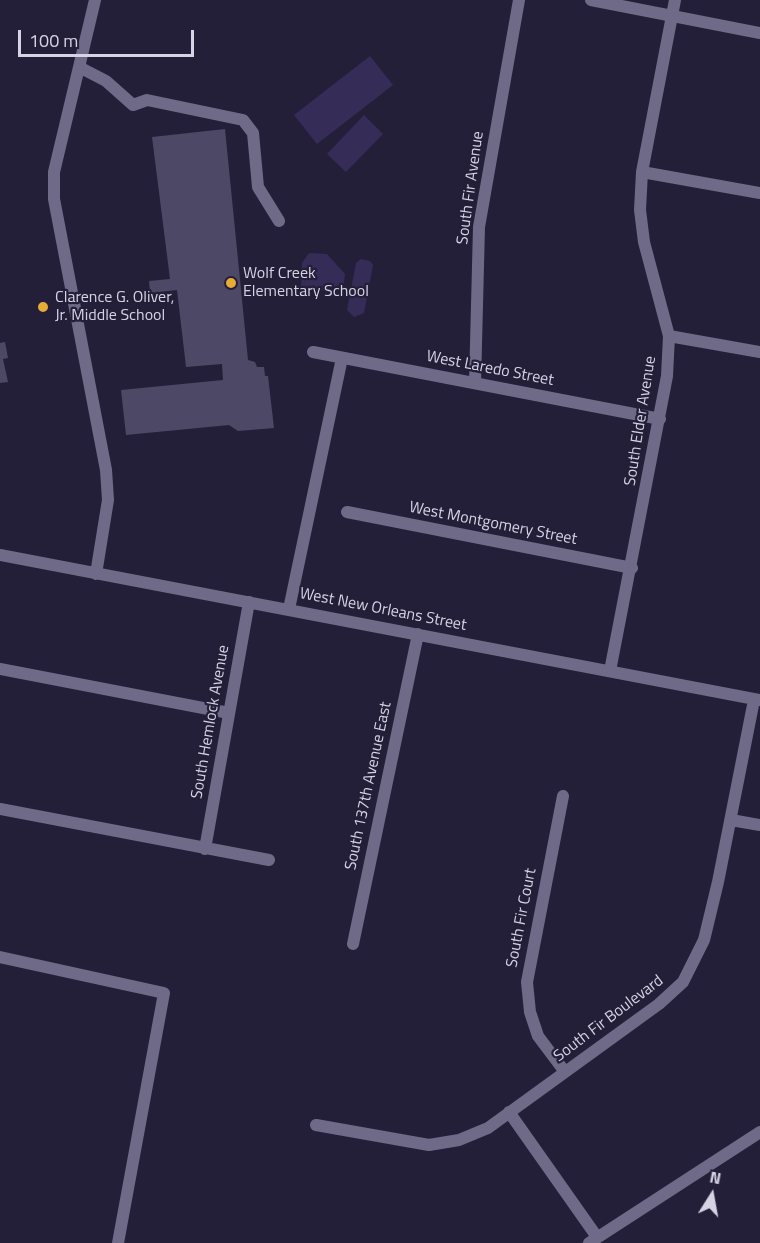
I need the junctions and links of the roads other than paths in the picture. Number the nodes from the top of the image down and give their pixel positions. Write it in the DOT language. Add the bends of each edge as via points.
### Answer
graph roads {
  1 [pos="95,0"];
  2 [pos="519,0"];
  3 [pos="591,0"];
  4 [pos="675,0"];
  5 [pos="672,16"];
  6 [pos="760,33"];
  7 [pos="79,67"];
  8 [pos="642,171"];
  9 [pos="760,193"];
  10 [pos="279,221"];
  11 [pos="669,336"];
  12 [pos="313,352"];
  13 [pos="760,352"];
  14 [pos="342,358"];
  15 [pos="475,383"];
  16 [pos="660,419"];
  17 [pos="347,512"];
  18 [pos="0,555"];
  19 [pos="632,568"];
  20 [pos="96,574"];
  21 [pos="249,602"];
  22 [pos="289,609"];
  23 [pos="418,634"];
  24 [pos="0,669"];
  25 [pos="610,671"];
  26 [pos="757,700"];
  27 [pos="229,713"];
  28 [pos="563,796"];
  29 [pos="0,809"];
  30 [pos="731,820"];
  31 [pos="760,825"];
  32 [pos="205,849"];
  33 [pos="269,860"];
  34 [pos="353,944"];
  35 [pos="0,957"];
  36 [pos="565,1072"];
  37 [pos="509,1112"];
  38 [pos="316,1125"];
  39 [pos="760,1132"];
  40 [pos="593,1240"];
  41 [pos="118,1243"];
  1 -- 7 [label="street"];
  2 -- 15 [label="street, South Fir Avenue" via="479,227"];
  3 -- 5 [label="street"];
  4 -- 5 [label="street, South Elder Avenue"];
  5 -- 6 [label="street"];
  5 -- 8 [label="street, South Elder Avenue"];
  7 -- 10 [label="street" via="106,81 133,105 147,100 243,120 253,133 258,187"];
  7 -- 20 [label="street" via="54,172 54,199 106,470 108,500"];
  8 -- 9 [label="street"];
  8 -- 11 [label="street, South Elder Avenue" via="640,210 644,242"];
  11 -- 13 [label="street"];
  11 -- 16 [label="street, South Elder Avenue" via="668,376"];
  12 -- 14 [label="street, West Laredo Street"];
  14 -- 15 [label="street, West Laredo Street"];
  14 -- 22 [label="street"];
  15 -- 16 [label="street, West Laredo Street"];
  16 -- 19 [label="street, South Elder Avenue"];
  17 -- 19 [label="street, West Montgomery Street"];
  18 -- 20 [label="street, West New Orleans Street"];
  19 -- 25 [label="street, South Elder Avenue"];
  20 -- 21 [label="street, West New Orleans Street"];
  21 -- 22 [label="street, West New Orleans Street"];
  21 -- 27 [label="street, South Hemlock Avenue"];
  22 -- 23 [label="street, West New Orleans Street"];
  23 -- 25 [label="street, West New Orleans Street"];
  23 -- 34 [label="street, South 137th Avenue East"];
  24 -- 27 [label="street"];
  25 -- 26 [label="street, West New Orleans Street"];
  26 -- 30 [label="street, South Fir Boulevard"];
  27 -- 32 [label="street, South Hemlock Avenue"];
  28 -- 36 [label="street, South Fir Court" via="526,982 538,1035"];
  29 -- 32 [label="street"];
  30 -- 31 [label="street"];
  30 -- 36 [label="street, South Fir Boulevard" via="704,940 684,982"];
  32 -- 33 [label="street"];
  35 -- 41 [label="street" via="164,993"];
  36 -- 37 [label="street, South Fir Boulevard"];
  37 -- 38 [label="street, South Fir Boulevard" via="459,1140 429,1145"];
  37 -- 40 [label="street"];
  39 -- 40 [label="street"];
}
